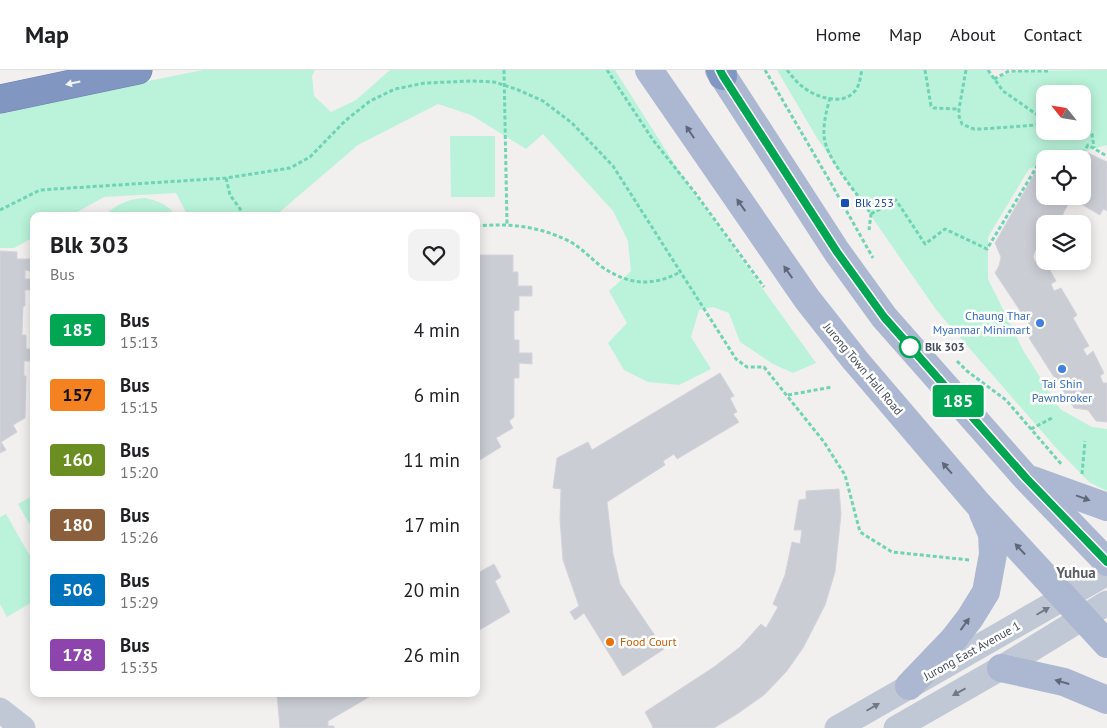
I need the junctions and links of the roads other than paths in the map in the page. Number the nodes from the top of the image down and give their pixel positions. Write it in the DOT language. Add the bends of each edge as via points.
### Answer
graph roads {
  1 [pos="138,70"];
  2 [pos="649,70"];
  3 [pos="721,72"];
  4 [pos="0,99"];
  5 [pos="1026,478"];
  6 [pos="979,505"];
  7 [pos="1107,507"];
  8 [pos="1107,562"];
  9 [pos="1107,573"];
  10 [pos="1065,598"];
  11 [pos="1107,603"];
  12 [pos="1083,618"];
  13 [pos="1107,644"];
  14 [pos="1002,668"];
  15 [pos="909,686"];
  16 [pos="1107,700"];
  17 [pos="0,710"];
  18 [pos="23,728"];
  19 [pos="837,728"];
  20 [pos="896,728"];
  1 -- 4 [label="highway, one-way"];
  6 -- 2 [label="main road, Jurong Town Hall Road, one-way" via="807,299"];
  3 -- 5 [label="main road" via="837,252 884,317"];
  5 -- 7 [label="main road, one-way"];
  5 -- 8 [label="main road"];
  10 -- 6 [label="main road, Jurong Town Hall Road, one-way"];
  15 -- 6 [label="main road, one-way" via="953,640 986,592 993,554 992,534"];
  9 -- 10 [label="street, Jurong East Avenue 1"];
  10 -- 12 [label="main road, Jurong Town Hall Road"];
  15 -- 10 [label="street, Jurong East Avenue 1, one-way"];
  11 -- 12 [label="street"];
  12 -- 13 [label="main road, Jurong Town Hall Road"];
  12 -- 14 [label="street"];
  16 -- 14 [label="main road, one-way" via="1064,682"];
  14 -- 20 [label="street, one-way"];
  19 -- 15 [label="street, Jurong East Avenue 1, one-way"];
  17 -- 18 [label="street"];
}
